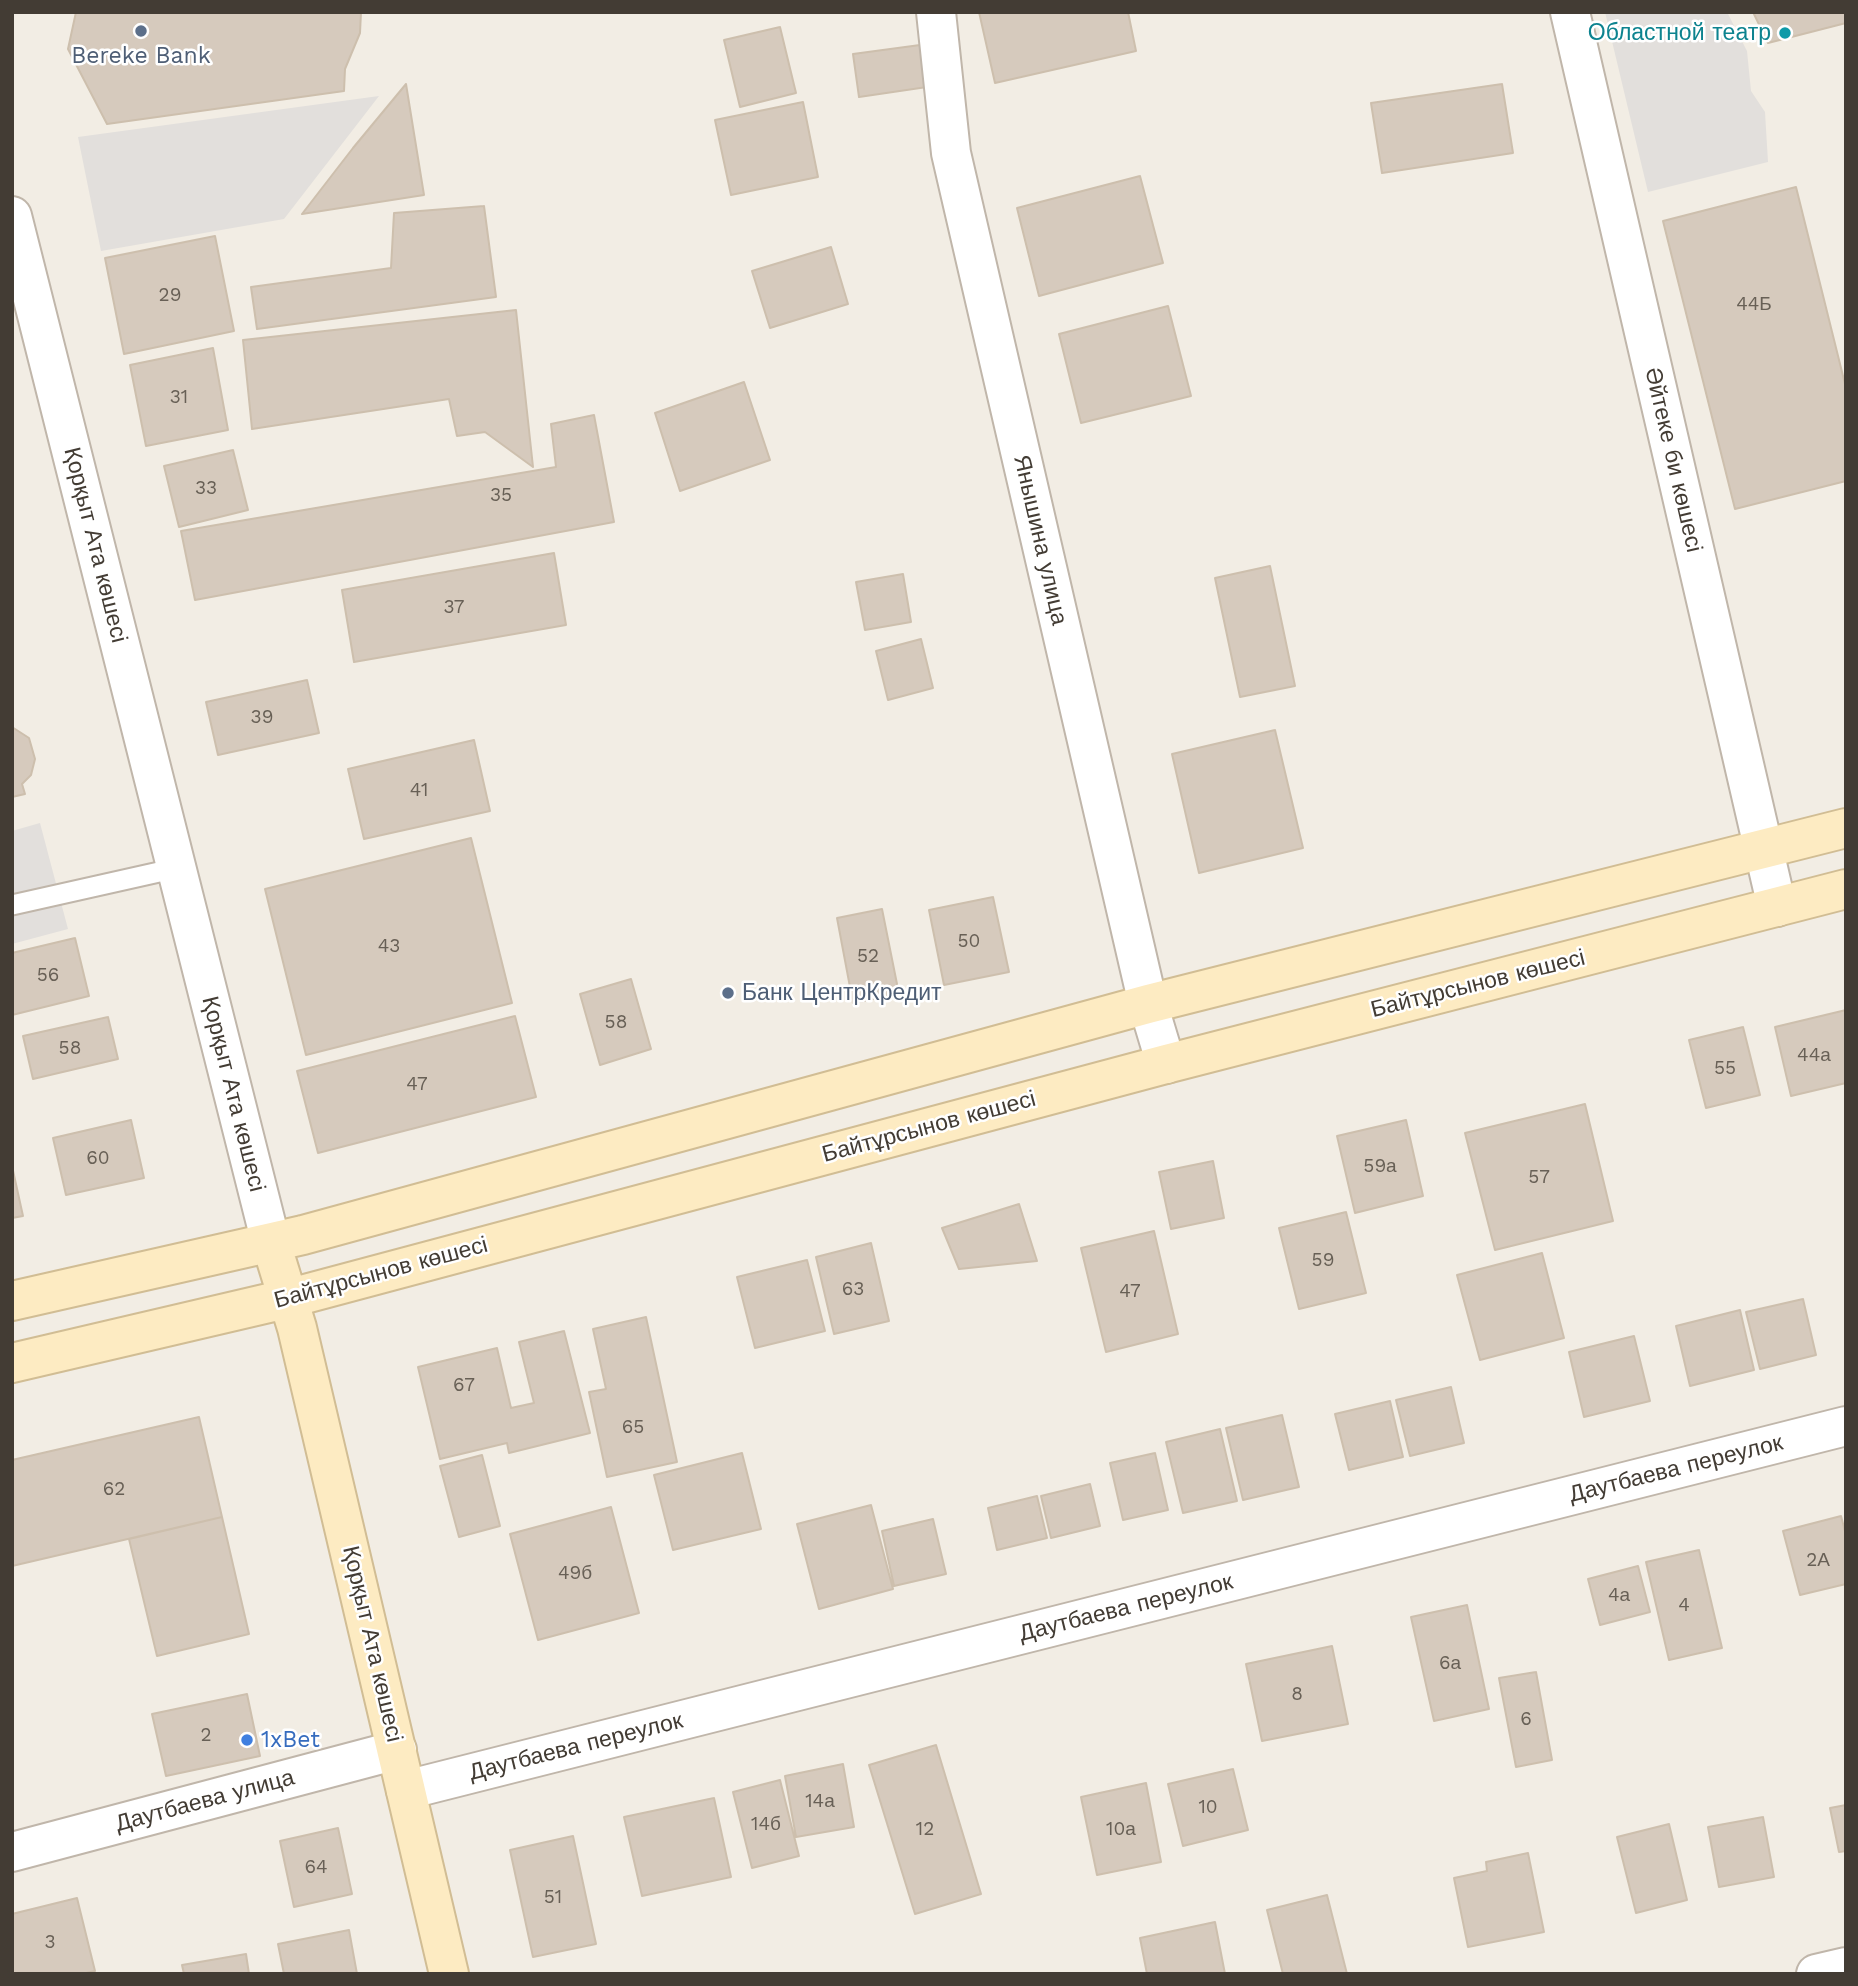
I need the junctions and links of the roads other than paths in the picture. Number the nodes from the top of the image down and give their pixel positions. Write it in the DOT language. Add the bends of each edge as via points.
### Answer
graph roads {
  1 [pos="936,12"];
  2 [pos="1570,12"];
  3 [pos="12,216"];
  4 [pos="1846,828"];
  5 [pos="1762,849"];
  6 [pos="177,868"];
  7 [pos="1846,889"];
  8 [pos="12,905"];
  9 [pos="1777,907"];
  10 [pos="1148,1004"];
  11 [pos="1166,1064"];
  12 [pos="271,1243"];
  13 [pos="290,1298"];
  14 [pos="12,1301"];
  15 [pos="12,1363"];
  16 [pos="1846,1426"];
  17 [pos="397,1750"];
  18 [pos="406,1790"];
  19 [pos="12,1852"];
  20 [pos="1846,1966"];
  21 [pos="449,1974"];
  22 [pos="1816,1974"];
  1 -- 10 [label="street, Янышина улица" via="951,153"];
  2 -- 5 [label="street, Әйтеке би көшесі"];
  3 -- 6 [label="street, Қорқыт Ата көшесі"];
  4 -- 5 [label="main road"];
  5 -- 9 [label="street, Әйтеке би көшесі"];
  5 -- 10 [label="main road"];
  6 -- 8 [label="lane"];
  6 -- 12 [label="street, Қорқыт Ата көшесі"];
  7 -- 9 [label="main road, Байтұрсынов көшесі"];
  9 -- 11 [label="main road, Байтұрсынов көшесі"];
  10 -- 11 [label="street, Янышина улица"];
  10 -- 12 [label="main road"];
  11 -- 13 [label="main road, Байтұрсынов көшесі"];
  12 -- 13 [label="main road, Қорқыт Ата көшесі"];
  12 -- 14 [label="main road"];
  13 -- 15 [label="main road, Байтұрсынов көшесі"];
  13 -- 17 [label="main road, Қорқыт Ата көшесі"];
  16 -- 18 [label="street, Даутбаева переулок"];
  17 -- 18 [label="main road, Қорқыт Ата көшесі"];
  17 -- 19 [label="street, Даутбаева улица"];
  18 -- 21 [label="main road, Қорқыт Ата көшесі"];
  20 -- 22 [label="street"];
}
